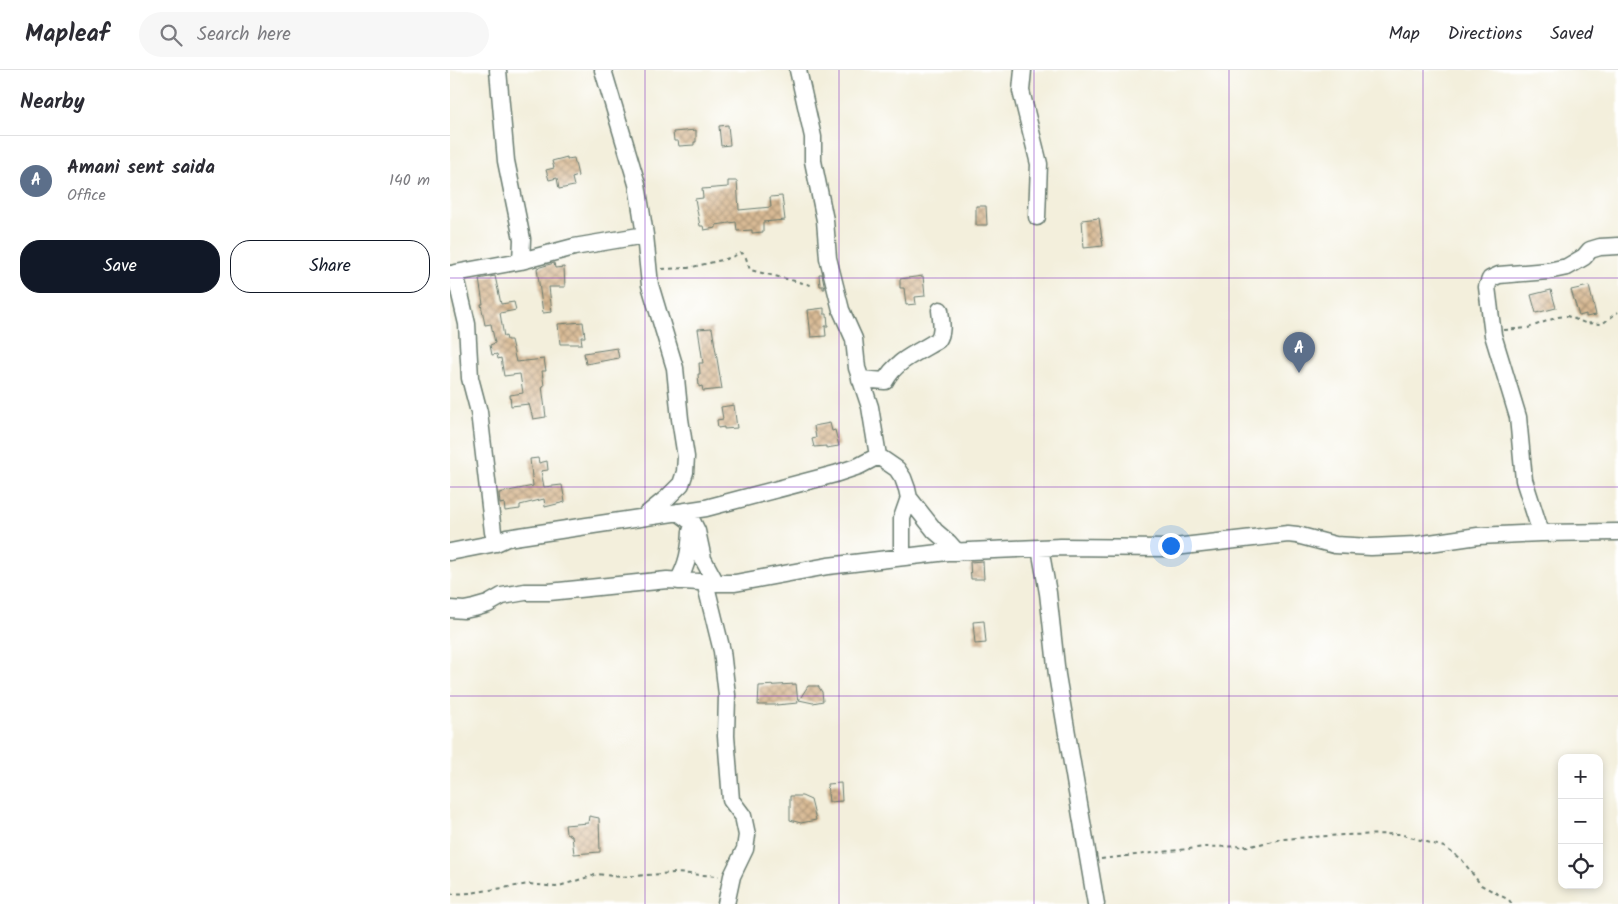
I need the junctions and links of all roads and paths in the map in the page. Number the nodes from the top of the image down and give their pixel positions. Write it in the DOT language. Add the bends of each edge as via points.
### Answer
graph roads {
  1 [pos="498,70"];
  2 [pos="603,70"];
  3 [pos="798,70"];
  4 [pos="1023,70"];
  5 [pos="1037,217"];
  6 [pos="645,235"];
  7 [pos="1618,246"];
  8 [pos="521,261"];
  9 [pos="648,263"];
  10 [pos="453,274"];
  11 [pos="811,285"];
  12 [pos="940,310"];
  13 [pos="1618,312"];
  14 [pos="1493,334"];
  15 [pos="860,379"];
  16 [pos="878,456"];
  17 [pos="908,498"];
  18 [pos="678,512"];
  19 [pos="644,517"];
  20 [pos="693,523"];
  21 [pos="1618,532"];
  22 [pos="1541,533"];
  23 [pos="496,542"];
  24 [pos="1040,548"];
  25 [pos="450,552"];
  26 [pos="957,552"];
  27 [pos="902,556"];
  28 [pos="678,581"];
  29 [pos="711,583"];
  30 [pos="450,609"];
  31 [pos="1088,860"];
  32 [pos="732,876"];
  33 [pos="450,894"];
  34 [pos="726,904"];
  35 [pos="1096,904"];
  36 [pos="1512,904"];
  1 -- 8 [label="street" via="506,161 522,239"];
  2 -- 6 [label="street" via="637,184"];
  3 -- 15 [label="street" via="813,137 813,161 825,220 828,258 841,310 853,336"];
  4 -- 5 [label="street" via="1021,91 1039,164"];
  6 -- 8 [label="street" via="574,247"];
  6 -- 9 [label="street"];
  7 -- 14 [label="street" via="1590,250 1567,267 1499,275 1490,279 1487,286"];
  8 -- 10 [label="street"];
  9 -- 11 [label="path" via="658,269 672,270 726,259 742,252 750,270"];
  9 -- 19 [label="street" via="650,285 675,368 686,457 681,484"];
  10 -- 23 [label="street" via="467,324 470,378 479,412"];
  12 -- 15 [label="street" via="942,329 938,340 900,363 885,381"];
  13 -- 14 [label="path" via="1602,324 1585,323 1567,316"];
  14 -- 22 [label="street" via="1518,416 1524,480"];
  15 -- 16 [label="street" via="870,407"];
  16 -- 17 [label="street" via="903,478"];
  16 -- 18 [label="street" via="835,474 706,508"];
  17 -- 26 [label="street"];
  17 -- 27 [label="street" via="902,518"];
  18 -- 19 [label="street"];
  18 -- 20 [label="street"];
  19 -- 23 [label="street"];
  20 -- 28 [label="street" via="686,568"];
  20 -- 29 [label="street"];
  21 -- 22 [label="street"];
  22 -- 24 [label="street" via="1478,536 1416,546 1335,545 1288,534 1166,548"];
  23 -- 25 [label="street"];
  24 -- 26 [label="street"];
  24 -- 31 [label="street" via="1057,675"];
  26 -- 27 [label="street"];
  27 -- 29 [label="street" via="736,583"];
  28 -- 29 [label="street"];
  28 -- 30 [label="street" via="526,592 502,596 474,608"];
  29 -- 32 [label="street" via="727,695 726,736 731,800 743,816 747,835 745,849"];
  31 -- 35 [label="street"];
  31 -- 36 [label="path" via="1205,846 1251,846 1282,839 1400,834 1444,847 1462,860 1481,885"];
  32 -- 33 [label="path" via="674,873 621,878 598,874 556,887 530,884"];
  32 -- 34 [label="street"];
}
